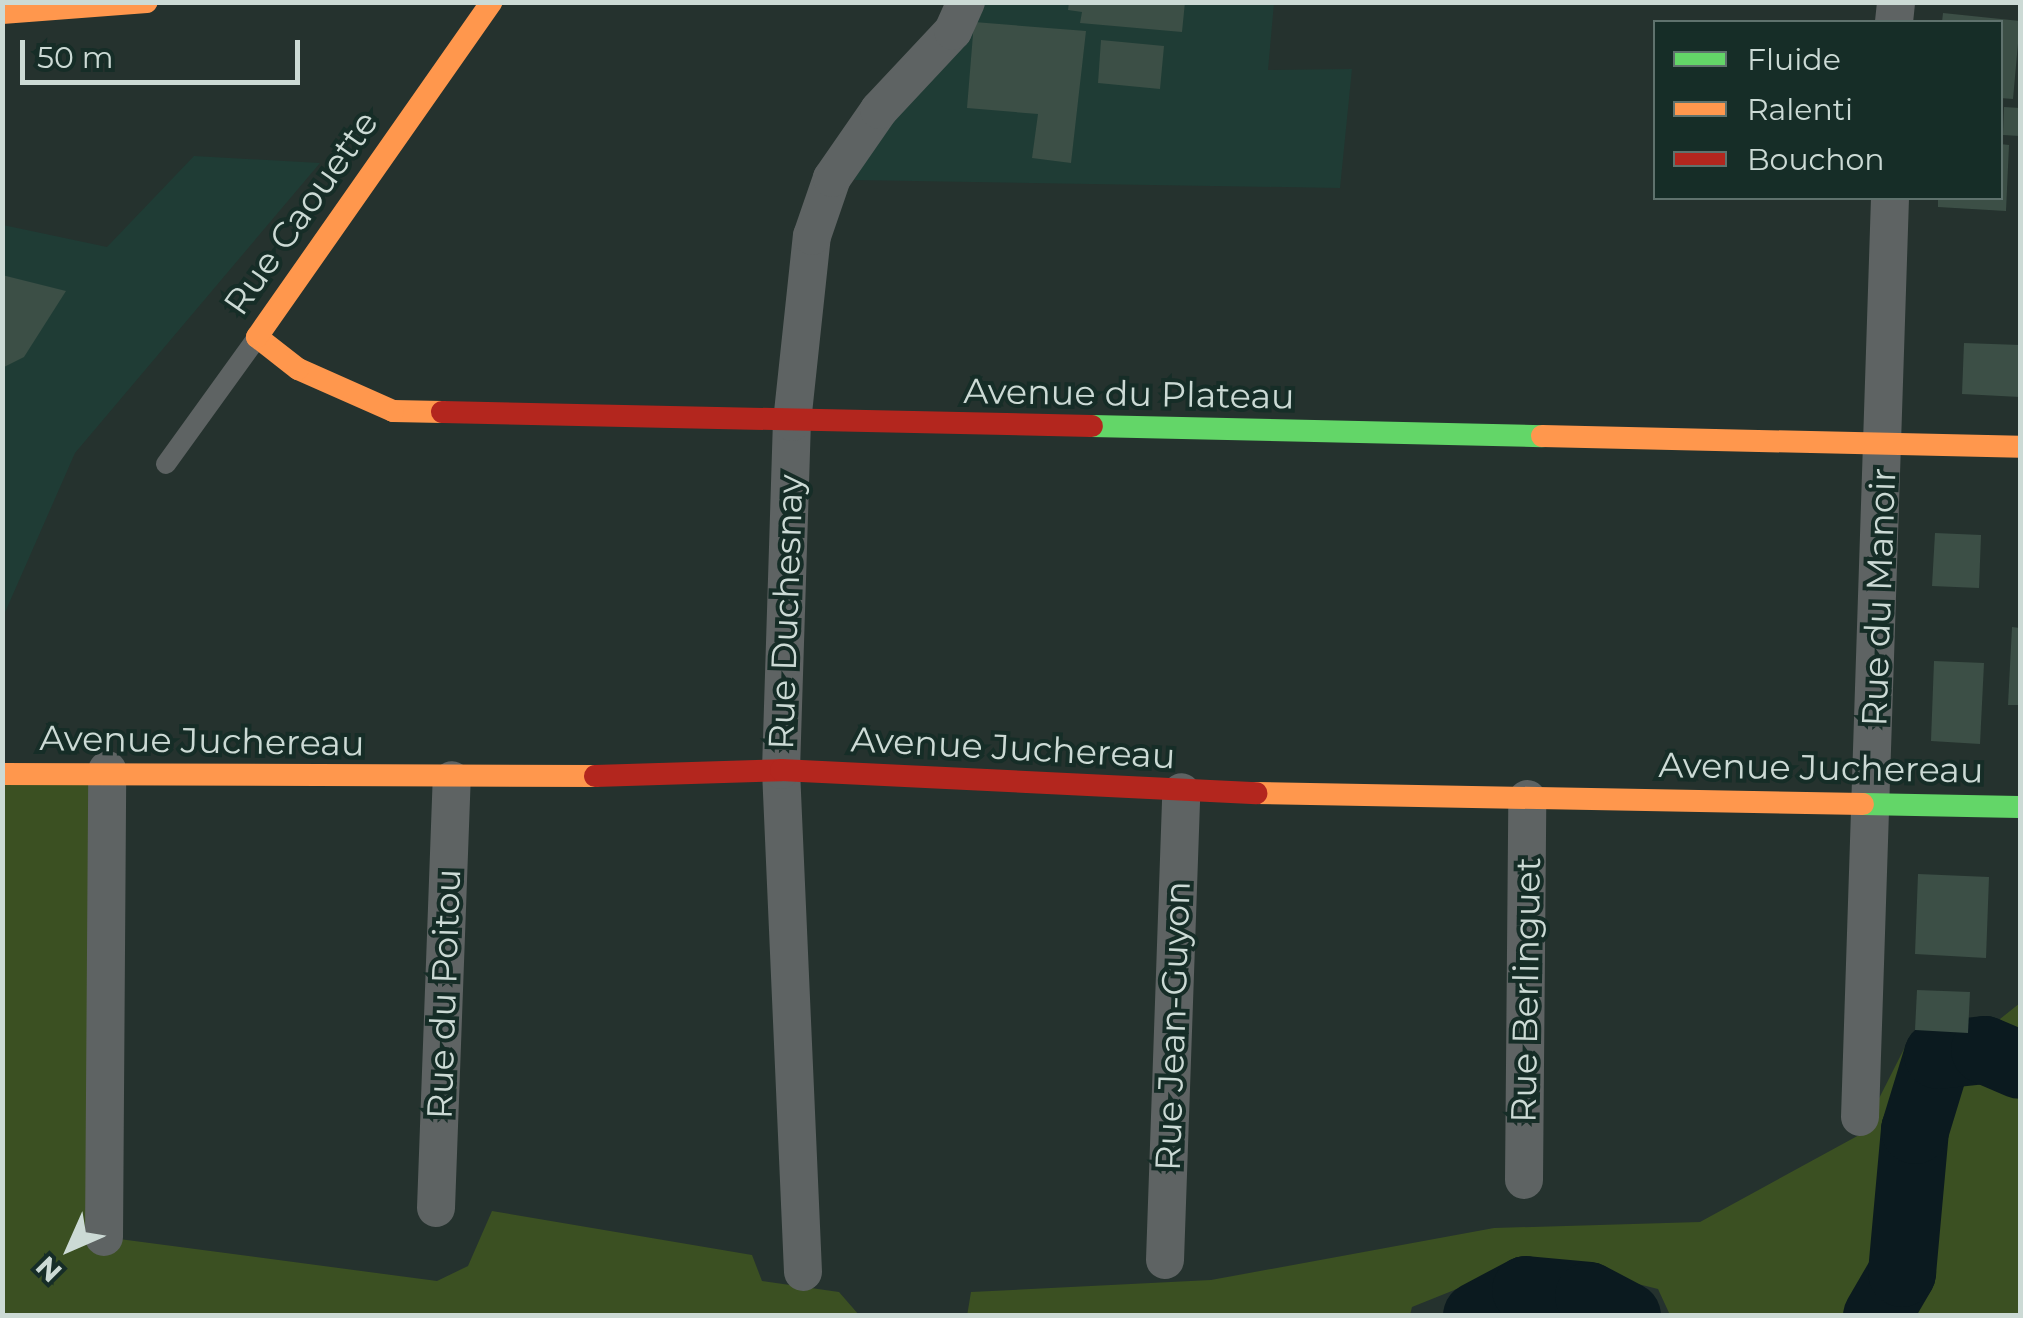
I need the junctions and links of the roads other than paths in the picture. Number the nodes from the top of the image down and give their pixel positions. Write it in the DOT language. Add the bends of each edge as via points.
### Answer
graph roads {
  1 [pos="146,2"];
  2 [pos="492,2"];
  3 [pos="966,2"];
  4 [pos="2,13"];
  5 [pos="1890,200"];
  6 [pos="258,337"];
  7 [pos="792,422"];
  8 [pos="1885,444"];
  9 [pos="2020,447"];
  10 [pos="166,464"];
  11 [pos="108,770"];
  12 [pos="781,770"];
  13 [pos="2,774"];
  14 [pos="452,780"];
  15 [pos="1181,792"];
  16 [pos="1528,799"];
  17 [pos="1872,804"];
  18 [pos="2020,806"];
  19 [pos="1860,1117"];
  20 [pos="1524,1180"];
  21 [pos="436,1208"];
  22 [pos="104,1237"];
  23 [pos="1165,1260"];
  24 [pos="802,1272"];
  1 -- 4 [label="street"];
  2 -- 6 [label="street, Rue Caouette"];
  3 -- 7 [label="street, Rue Duchesnay" via="953,30 879,110 832,178 812,236"];
  5 -- 8 [label="street, Rue du Manoir"];
  6 -- 7 [label="street, Avenue du Plateau" via="298,370 393,411"];
  6 -- 10 [label="lane, Rue Caouette"];
  7 -- 8 [label="street, Avenue du Plateau"];
  7 -- 12 [label="street, Rue Duchesnay"];
  8 -- 9 [label="street, Avenue du Plateau"];
  8 -- 17 [label="street, Rue du Manoir"];
  11 -- 13 [label="street, Avenue Juchereau"];
  11 -- 14 [label="street, Avenue Juchereau"];
  11 -- 22 [label="street"];
  12 -- 14 [label="street, Avenue Juchereau"];
  12 -- 15 [label="street, Avenue Juchereau"];
  12 -- 24 [label="street, Rue Duchesnay"];
  14 -- 21 [label="street, Rue du Poitou"];
  15 -- 16 [label="street, Avenue Juchereau"];
  15 -- 23 [label="street, Rue Jean-Guyon"];
  16 -- 17 [label="street, Avenue Juchereau"];
  16 -- 20 [label="street, Rue Berlinguet"];
  17 -- 18 [label="street, Avenue Juchereau"];
  17 -- 19 [label="street, Rue du Manoir"];
}
